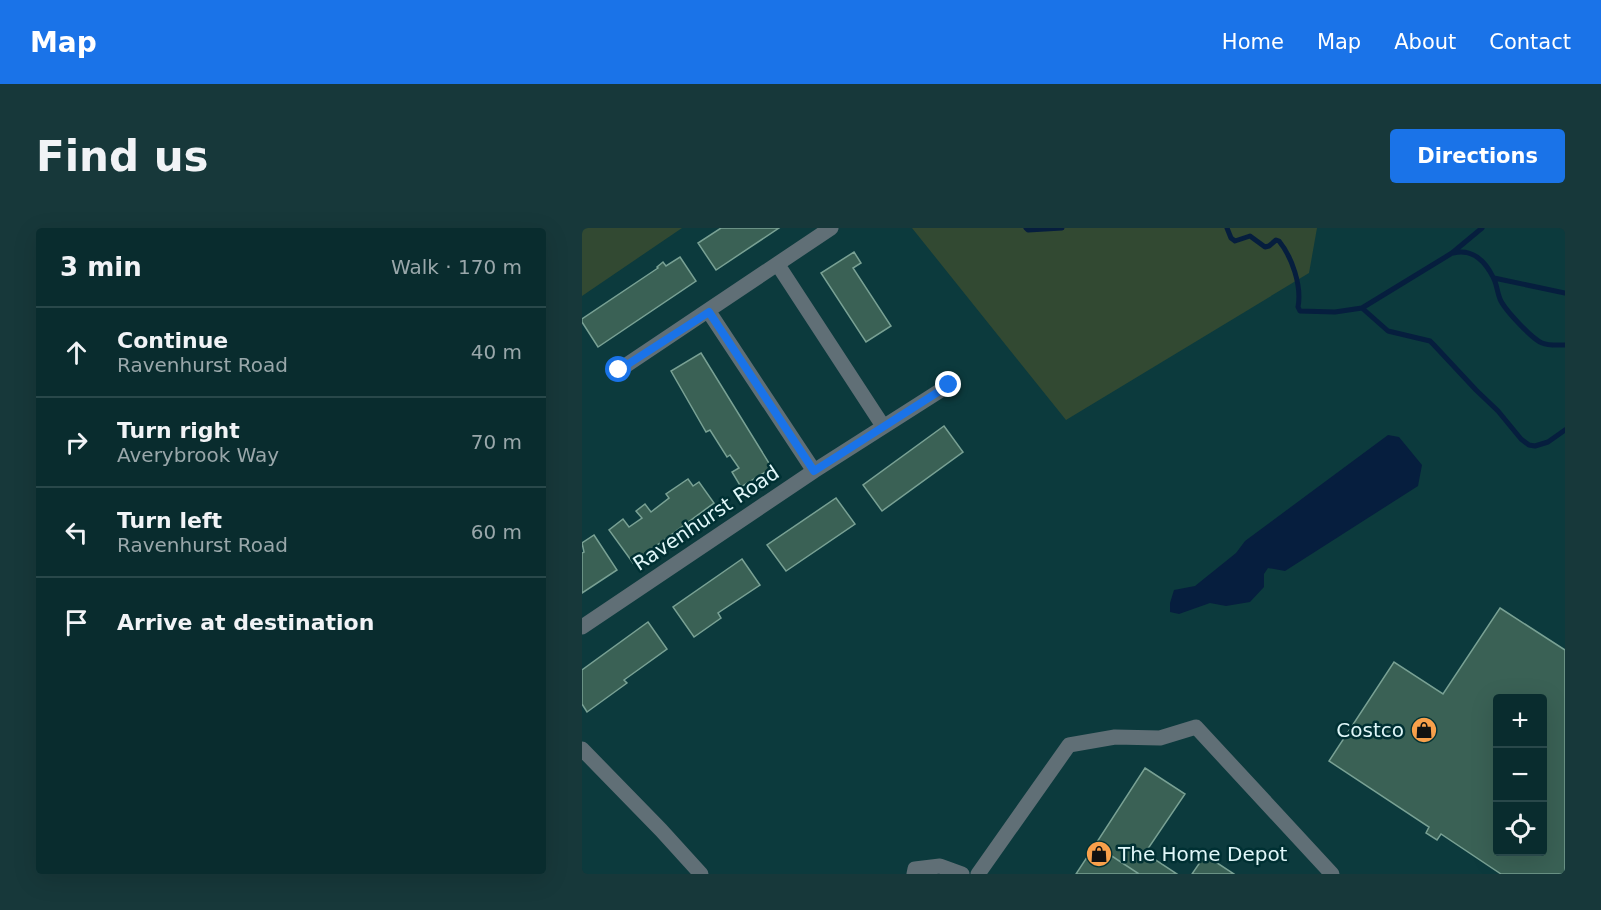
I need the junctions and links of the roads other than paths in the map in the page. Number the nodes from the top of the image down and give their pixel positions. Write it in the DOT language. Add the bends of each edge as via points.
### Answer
graph roads {
  1 [pos="831,228"];
  2 [pos="778,265"];
  3 [pos="709,312"];
  4 [pos="619,370"];
  5 [pos="949,385"];
  6 [pos="883,426"];
  7 [pos="814,471"];
  8 [pos="582,627"];
  9 [pos="582,749"];
  10 [pos="701,874"];
  11 [pos="914,874"];
  12 [pos="962,874"];
  13 [pos="978,874"];
  14 [pos="1332,874"];
  1 -- 2 [label="street"];
  2 -- 3 [label="street"];
  2 -- 6 [label="street"];
  3 -- 4 [label="street"];
  3 -- 7 [label="street"];
  5 -- 6 [label="street, Ravenhurst Road"];
  6 -- 7 [label="street, Ravenhurst Road"];
  7 -- 8 [label="street, Ravenhurst Road"];
  9 -- 10 [label="street"];
  11 -- 12 [label="street" via="915,869 940,866"];
  13 -- 14 [label="street" via="1069,745 1115,737 1160,738 1196,728"];
}
